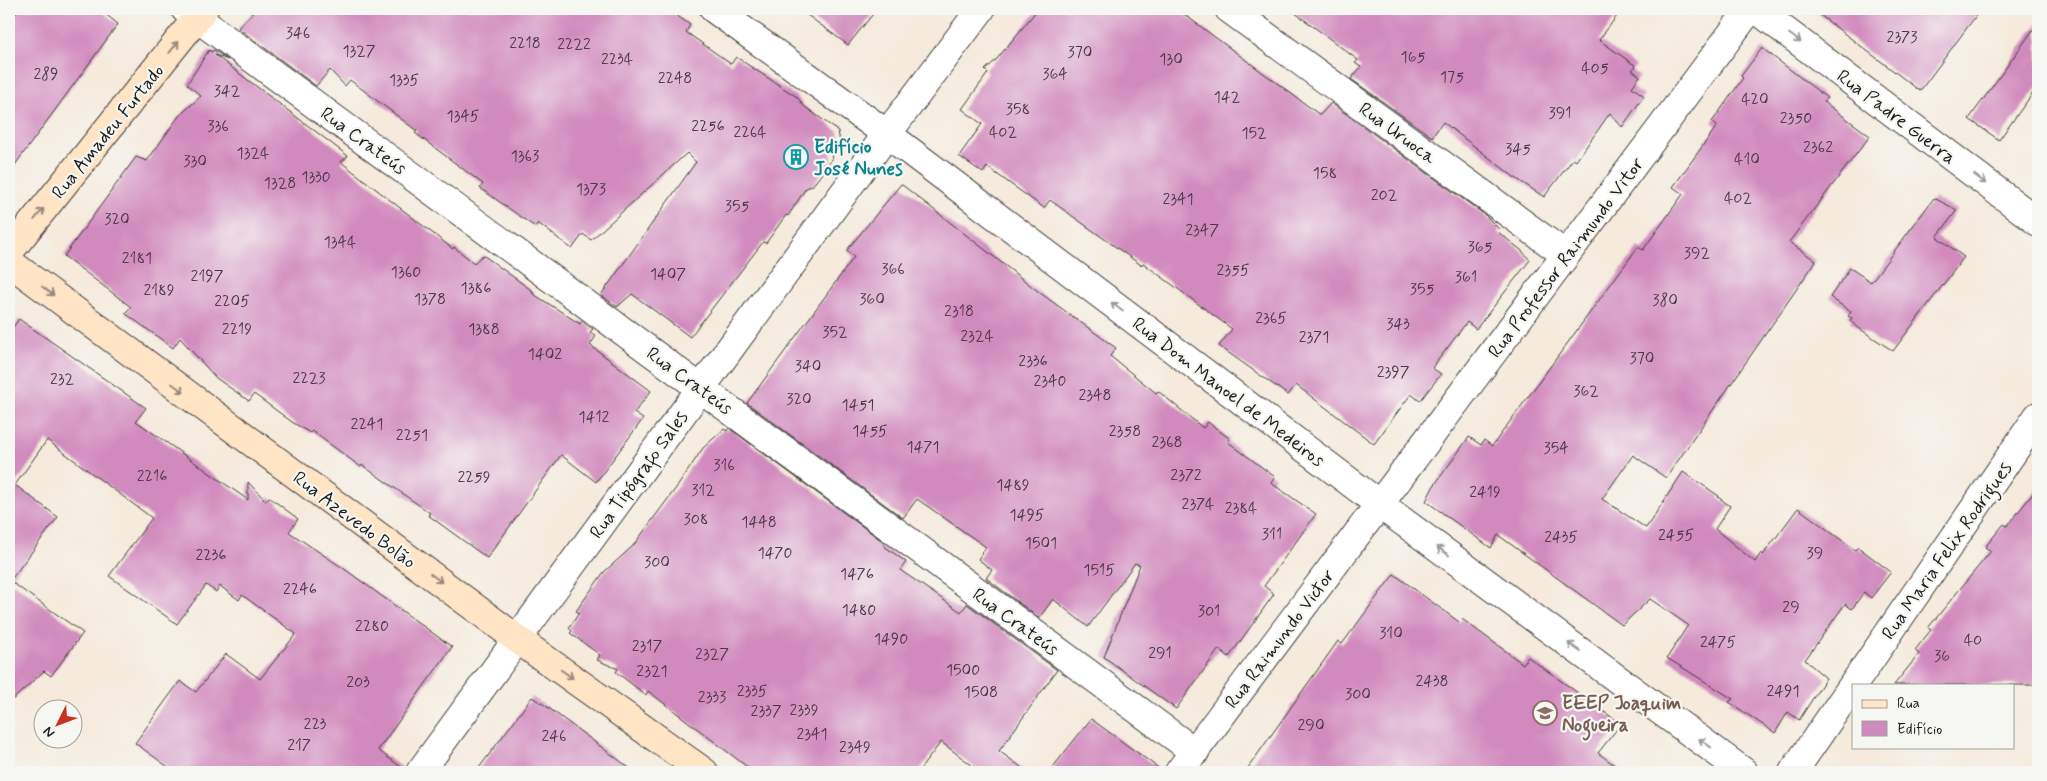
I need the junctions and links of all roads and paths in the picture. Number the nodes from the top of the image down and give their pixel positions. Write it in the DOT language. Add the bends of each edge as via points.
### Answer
graph roads {
  1 [pos="714,9"];
  2 [pos="982,9"];
  3 [pos="1230,9"];
  4 [pos="1750,9"];
  5 [pos="1756,9"];
  6 [pos="196,12"];
  7 [pos="887,134"];
  8 [pos="2038,222"];
  9 [pos="9,252"];
  10 [pos="1566,255"];
  11 [pos="9,262"];
  12 [pos="700,388"];
  13 [pos="2038,416"];
  14 [pos="1379,504"];
  15 [pos="518,639"];
  16 [pos="1854,684"];
  17 [pos="1852,686"];
  18 [pos="1187,762"];
  19 [pos="420,772"];
  20 [pos="704,772"];
  21 [pos="1744,772"];
  22 [pos="1793,772"];
  1 -- 7 [label="street, Rua Dom Manoel de Medeiros"];
  2 -- 7 [label="street, Rua Tipógrafo Sales"];
  3 -- 10 [label="street, Rua Uruoca"];
  4 -- 10 [label="street, Rua Professor Raimundo Vitor"];
  5 -- 8 [label="street, Rua Padre Guerra, one-way"];
  9 -- 6 [label="street, Rua Amadeu Furtado, one-way"];
  6 -- 12 [label="street, Rua Crateús"];
  7 -- 12 [label="street, Rua Tipógrafo Sales"];
  14 -- 7 [label="street, Rua Dom Manoel de Medeiros, one-way"];
  10 -- 14 [label="street, Rua Professor Raimundo Vitor"];
  11 -- 15 [label="street, Rua Azevedo Bolão, one-way"];
  12 -- 15 [label="street, Rua Tipógrafo Sales"];
  12 -- 18 [label="street, Rua Crateús"];
  13 -- 16 [label="street, Rua Maria Felix Rodrigues"];
  14 -- 18 [label="street, Rua Raimundo Victor"];
  21 -- 14 [label="street, Rua Dom Manoel de Medeiros, one-way"];
  15 -- 19 [label="street, Rua Tipógrafo Sales"];
  15 -- 20 [label="street, Rua Azevedo Bolão, one-way"];
  17 -- 22 [label="street, Rua Maria Felix Rodrigues"];
}
